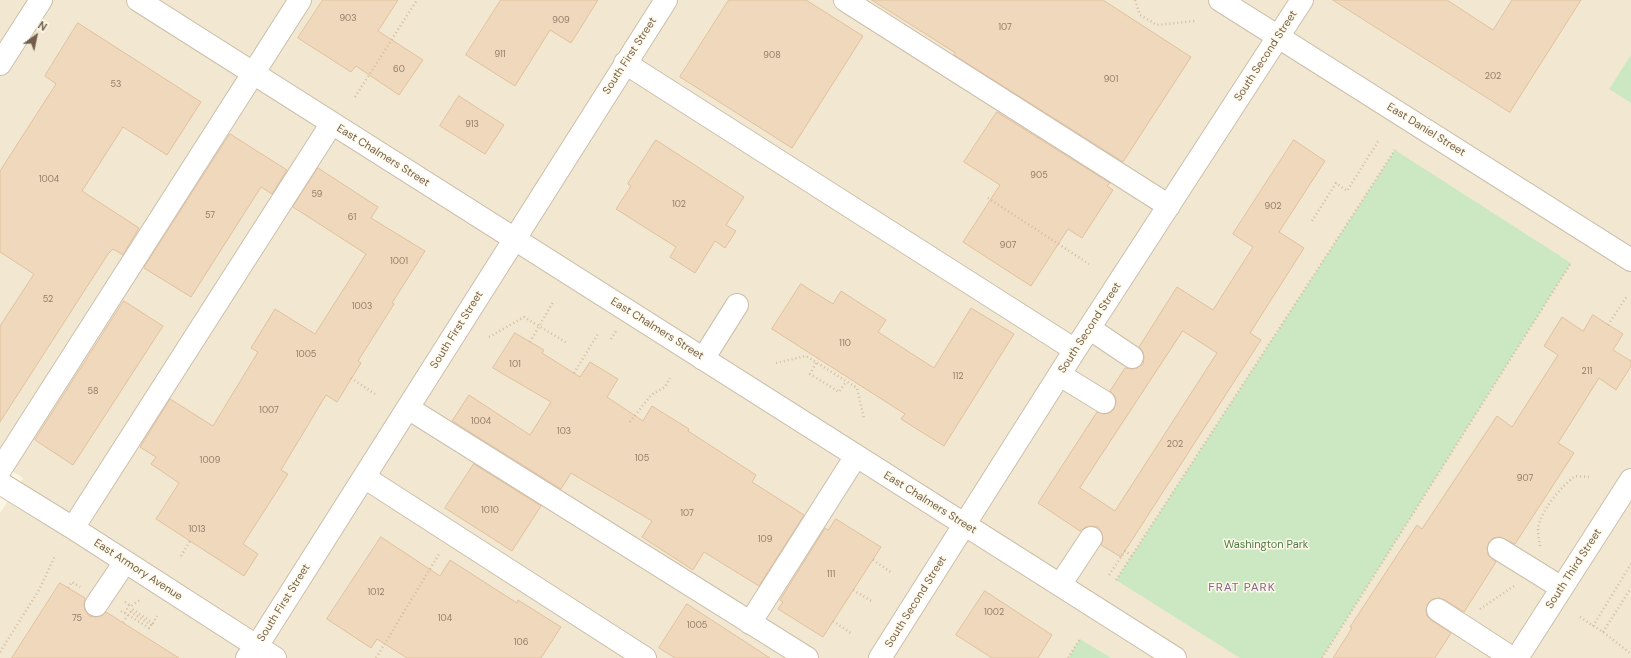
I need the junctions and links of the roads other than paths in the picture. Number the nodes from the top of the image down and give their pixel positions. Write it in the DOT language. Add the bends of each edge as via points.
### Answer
graph roads {
  1 [pos="41,0"];
  2 [pos="138,0"];
  3 [pos="300,0"];
  4 [pos="666,0"];
  5 [pos="845,0"];
  6 [pos="1220,0"];
  7 [pos="1302,0"];
  8 [pos="1278,37"];
  9 [pos="625,63"];
  10 [pos="0,64"];
  11 [pos="253,74"];
  12 [pos="332,123"];
  13 [pos="1169,206"];
  14 [pos="515,239"];
  15 [pos="1631,260"];
  16 [pos="737,305"];
  17 [pos="1089,328"];
  18 [pos="1075,350"];
  19 [pos="1132,357"];
  20 [pos="703,359"];
  21 [pos="1060,375"];
  22 [pos="1104,402"];
  23 [pos="408,408"];
  24 [pos="856,456"];
  25 [pos="0,470"];
  26 [pos="364,477"];
  27 [pos="1631,480"];
  28 [pos="0,483"];
  29 [pos="1624,507"];
  30 [pos="965,525"];
  31 [pos="73,528"];
  32 [pos="1091,538"];
  33 [pos="1499,549"];
  34 [pos="129,564"];
  35 [pos="1060,585"];
  36 [pos="1562,588"];
  37 [pos="108,610"];
  38 [pos="1438,610"];
  39 [pos="750,623"];
  40 [pos="252,652"];
  41 [pos="275,658"];
  42 [pos="645,658"];
  43 [pos="807,658"];
  44 [pos="880,658"];
  45 [pos="1175,658"];
  46 [pos="1512,658"];
  47 [pos="1517,658"];
  1 -- 10 [label="street"];
  2 -- 11 [label="street, East Chalmers Street"];
  3 -- 11 [label="street"];
  4 -- 9 [label="street, South First Street"];
  5 -- 13 [label="street"];
  6 -- 8 [label="street, East Daniel Street"];
  7 -- 8 [label="street, South Second Street"];
  8 -- 13 [label="street, South Second Street"];
  8 -- 15 [label="street, East Daniel Street"];
  9 -- 14 [label="street, South First Street"];
  9 -- 18 [label="street"];
  11 -- 12 [label="street, East Chalmers Street"];
  11 -- 25 [label="street"];
  12 -- 14 [label="street, East Chalmers Street"];
  12 -- 31 [label="street"];
  13 -- 17 [label="street, South Second Street"];
  14 -- 20 [label="street, East Chalmers Street"];
  14 -- 23 [label="street, South First Street"];
  16 -- 20 [label="street"];
  17 -- 18 [label="street, South Second Street"];
  17 -- 19 [label="street"];
  18 -- 21 [label="street, South Second Street"];
  20 -- 24 [label="street, East Chalmers Street"];
  21 -- 22 [label="street"];
  21 -- 30 [label="street, South Second Street"];
  23 -- 26 [label="street, South First Street"];
  23 -- 39 [label="street"];
  24 -- 30 [label="street, East Chalmers Street"];
  24 -- 39 [label="street"];
  26 -- 40 [label="street, South First Street"];
  26 -- 42 [label="street"];
  27 -- 29 [label="street, South Third Street"];
  28 -- 31 [label="street, East Armory Avenue"];
  29 -- 36 [label="street, South Third Street"];
  30 -- 35 [label="street, East Chalmers Street"];
  30 -- 44 [label="street, South Second Street"];
  31 -- 34 [label="street, East Armory Avenue"];
  32 -- 35 [label="street"];
  33 -- 36 [label="street"];
  34 -- 37 [label="street"];
  34 -- 40 [label="street, East Armory Avenue"];
  35 -- 45 [label="street, East Chalmers Street"];
  36 -- 47 [label="street, South Third Street"];
  38 -- 46 [label="street"];
  39 -- 43 [label="street"];
  40 -- 41 [label="street, East Armory Avenue"];
}
